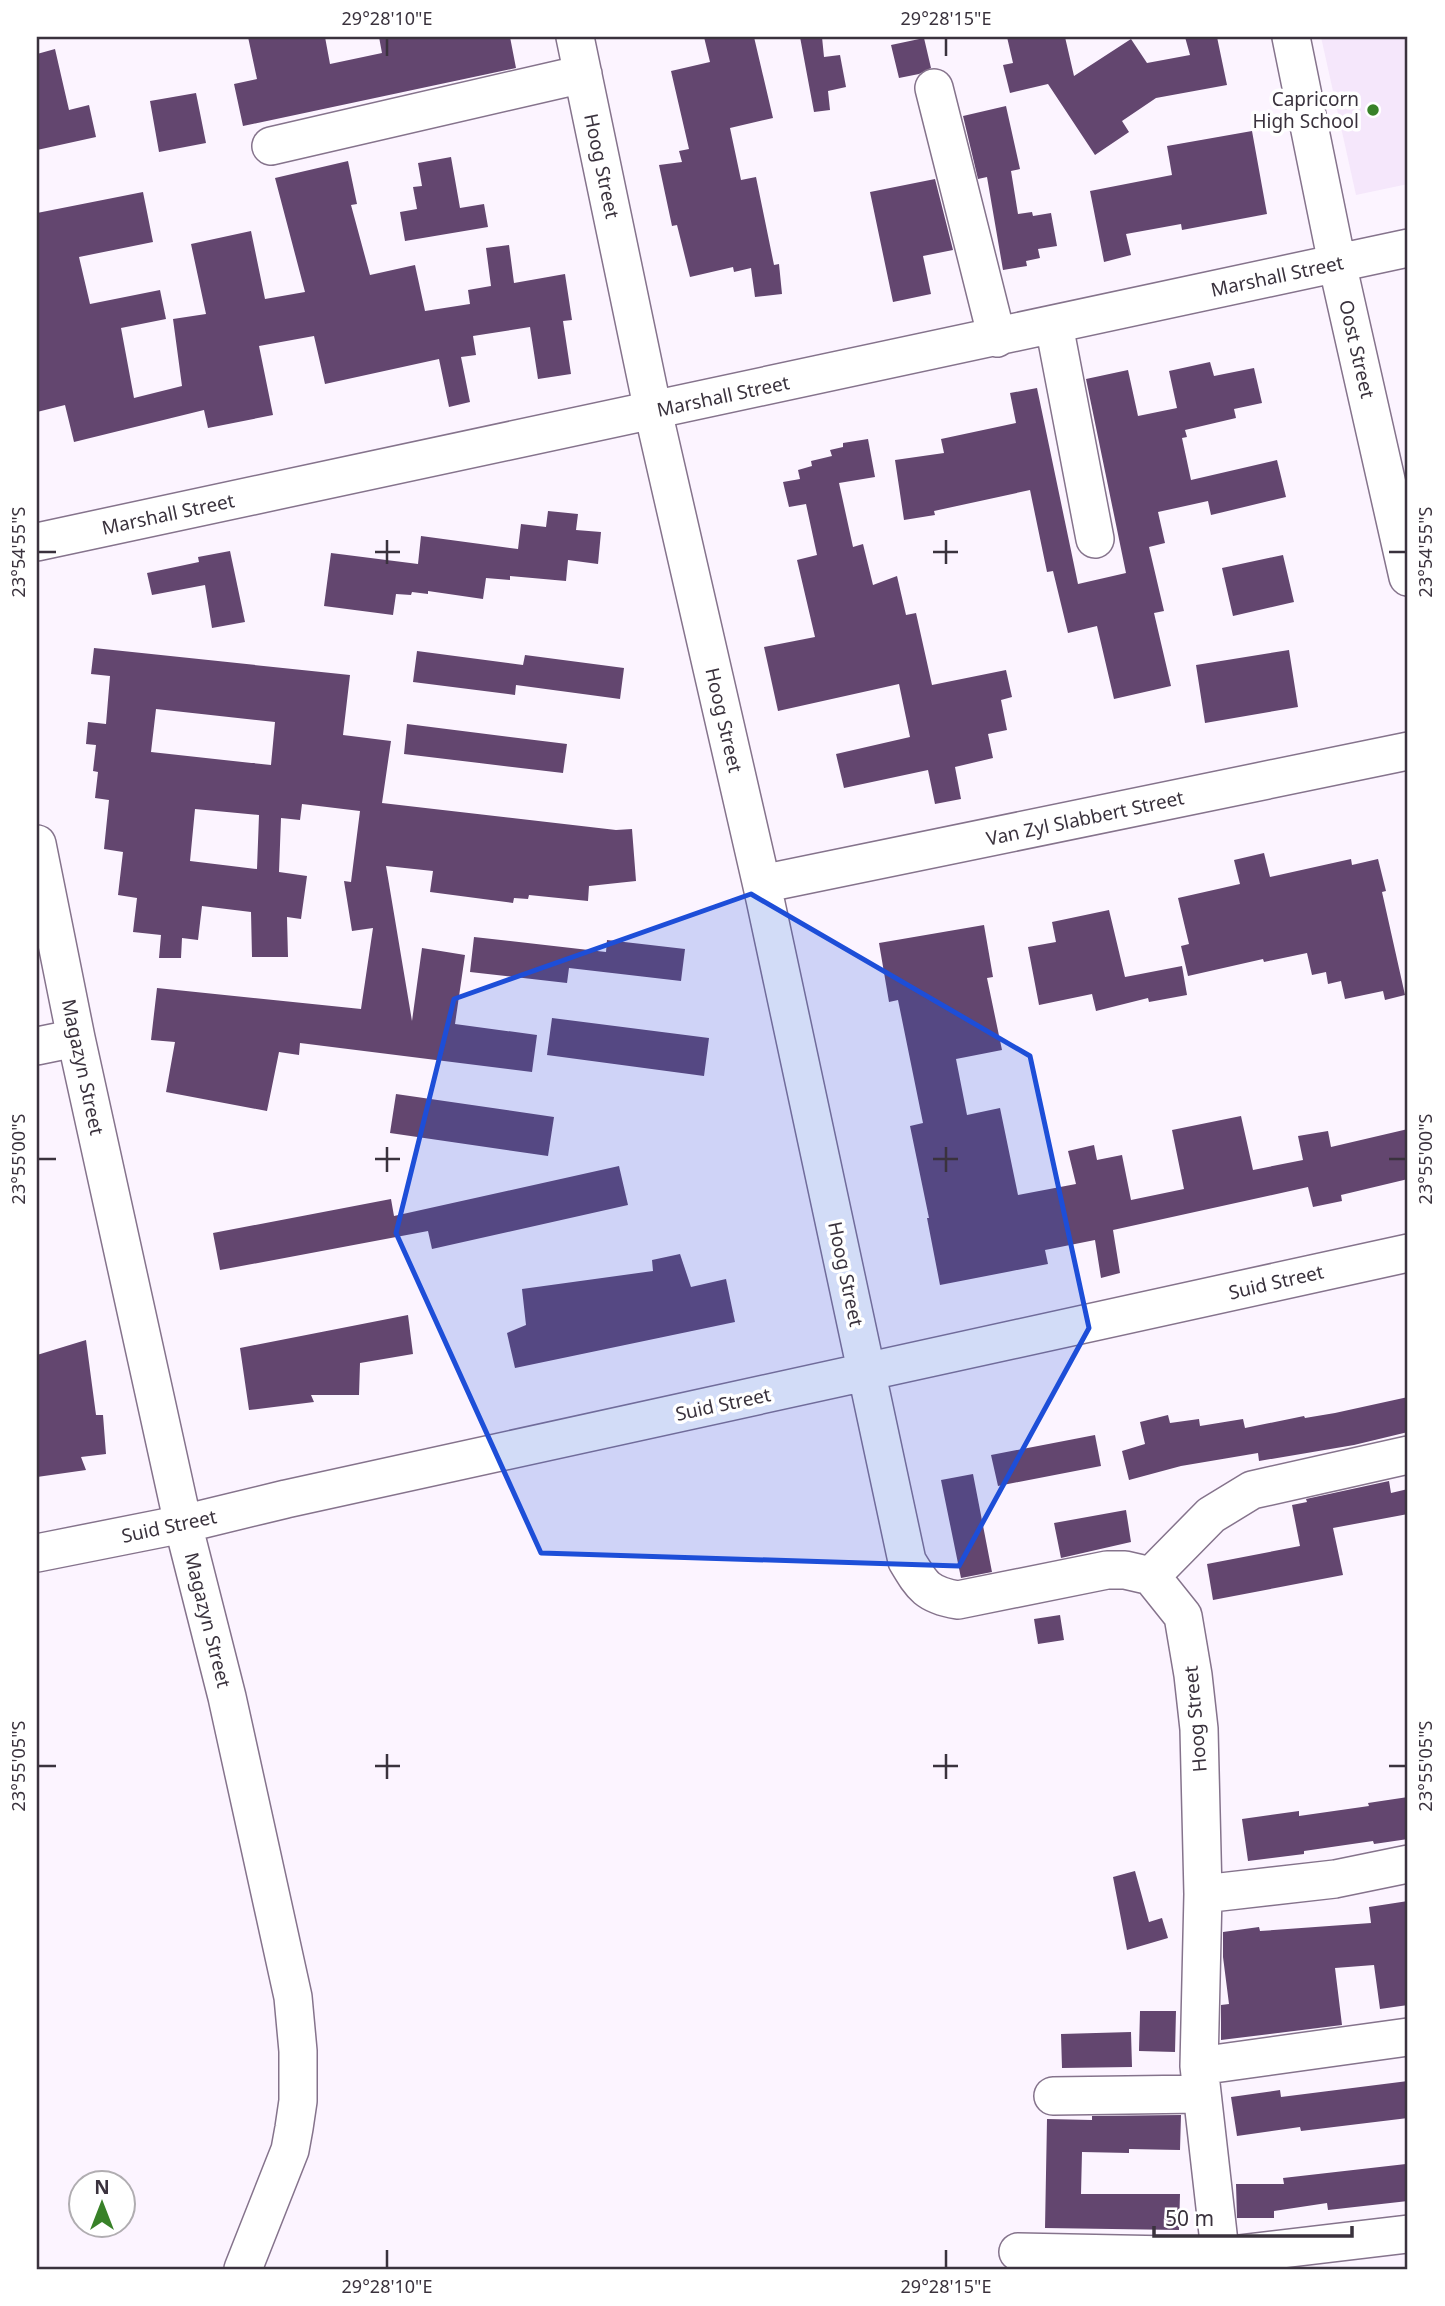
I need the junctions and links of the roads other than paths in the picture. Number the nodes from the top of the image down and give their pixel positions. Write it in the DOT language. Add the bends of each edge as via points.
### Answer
graph roads {
  1 [pos="575,37"];
  2 [pos="1291,37"];
  3 [pos="583,74"];
  4 [pos="934,88"];
  5 [pos="271,146"];
  6 [pos="1408,248"];
  7 [pos="1337,263"];
  8 [pos="1054,325"];
  9 [pos="997,338"];
  10 [pos="653,411"];
  11 [pos="1095,539"];
  12 [pos="37,542"];
  13 [pos="1408,577"];
  14 [pos="1408,751"];
  15 [pos="37,844"];
  16 [pos="762,884"];
  17 [pos="76,1038"];
  18 [pos="37,1046"];
  19 [pos="1408,1253"];
  20 [pos="867,1373"];
  21 [pos="1408,1455"];
  22 [pos="183,1524"];
  23 [pos="37,1553"];
  24 [pos="1151,1576"];
  25 [pos="1408,1864"];
  26 [pos="1203,1894"];
  27 [pos="1408,2037"];
  28 [pos="1200,2080"];
  29 [pos="1053,2096"];
  30 [pos="1408,2234"];
  31 [pos="1018,2252"];
  32 [pos="1222,2262"];
  33 [pos="243,2269"];
  1 -- 3 [label="street, Hoog Street"];
  2 -- 7 [label="street, Oost Street"];
  3 -- 5 [label="street"];
  3 -- 10 [label="street, Hoog Street"];
  4 -- 9 [label="street"];
  6 -- 7 [label="street, Marshall Street"];
  7 -- 8 [label="street, Marshall Street"];
  7 -- 13 [label="street, Oost Street"];
  8 -- 9 [label="street, Marshall Street"];
  8 -- 11 [label="street"];
  9 -- 10 [label="street, Marshall Street"];
  10 -- 12 [label="street, Marshall Street"];
  10 -- 16 [label="street, Hoog Street"];
  14 -- 16 [label="street, Van Zyl Slabbert Street"];
  15 -- 17 [label="street, Magazyn Street"];
  16 -- 20 [label="street, Hoog Street"];
  17 -- 18 [label="street"];
  17 -- 22 [label="street, Magazyn Street"];
  19 -- 20 [label="street, Suid Street"];
  20 -- 22 [label="street, Suid Street"];
  20 -- 24 [label="street, Hoog Street" via="907,1561 929,1591 958,1600 1107,1570"];
  21 -- 24 [label="street" via="1252,1490 1211,1515"];
  22 -- 23 [label="street, Suid Street"];
  22 -- 33 [label="street, Magazyn Street" via="227,1697 293,1997 298,2051 298,2101 290,2150"];
  24 -- 26 [label="street, Hoog Street" via="1183,1616 1191,1663 1199,1729"];
  25 -- 26 [label="street" via="1335,1879"];
  26 -- 28 [label="street, Hoog Street"];
  27 -- 28 [label="street"];
  28 -- 29 [label="street"];
  28 -- 32 [label="street, Hoog Street"];
  30 -- 32 [label="street"];
  31 -- 32 [label="street"];
}
